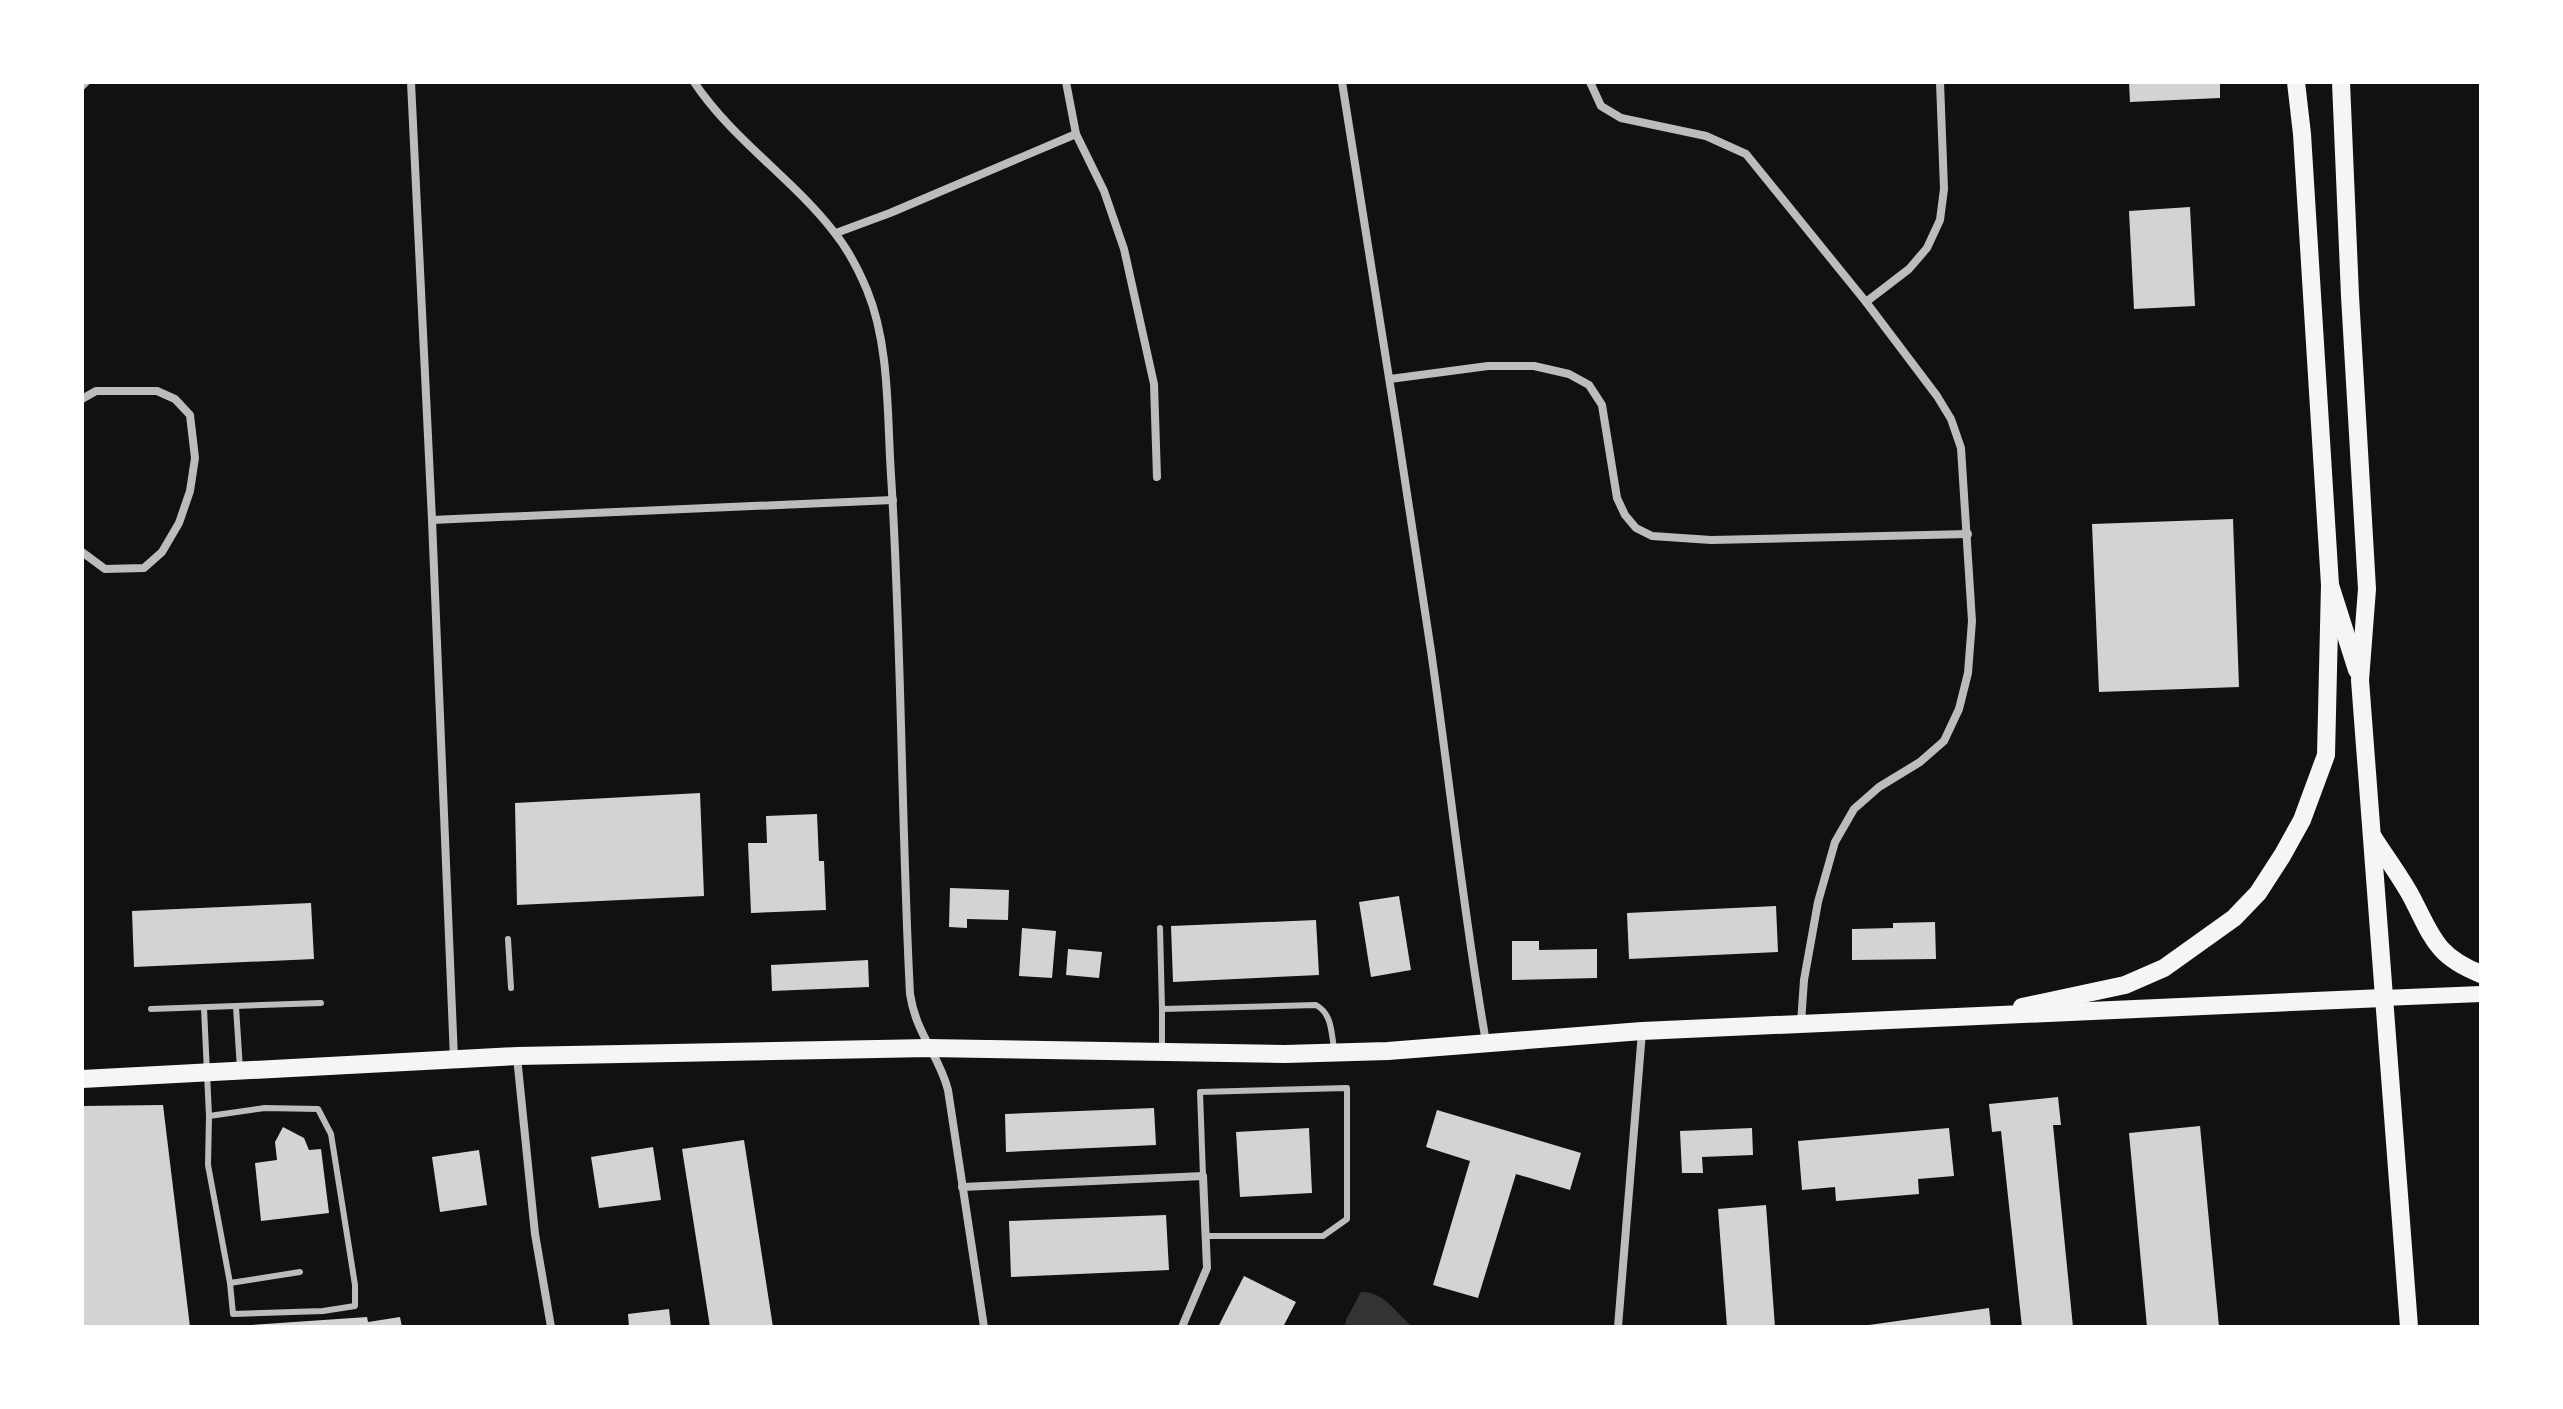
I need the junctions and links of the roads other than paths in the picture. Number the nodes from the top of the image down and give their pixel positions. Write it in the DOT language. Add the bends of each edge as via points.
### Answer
graph roads {
  1 [pos="411,82"];
  2 [pos="694,82"];
  3 [pos="1066,82"];
  4 [pos="1342,82"];
  5 [pos="1590,82"];
  6 [pos="1940,82"];
  7 [pos="2296,82"];
  8 [pos="2341,82"];
  9 [pos="1076,134"];
  10 [pos="836,233"];
  11 [pos="1866,302"];
  12 [pos="1390,379"];
  13 [pos="82,399"];
  14 [pos="1157,477"];
  15 [pos="893,500"];
  16 [pos="432,520"];
  17 [pos="1968,534"];
  18 [pos="82,552"];
  19 [pos="2330,585"];
  20 [pos="2360,680"];
  21 [pos="2371,835"];
  22 [pos="1160,928"];
  23 [pos="508,939"];
  24 [pos="2481,974"];
  25 [pos="511,988"];
  26 [pos="2481,994"];
  27 [pos="2383,998"];
  28 [pos="321,1003"];
  29 [pos="236,1007"];
  30 [pos="204,1008"];
  31 [pos="151,1009"];
  32 [pos="1162,1009"];
  33 [pos="1975,1018"];
  34 [pos="1801,1024"];
  35 [pos="1642,1031"];
  36 [pos="1486,1042"];
  37 [pos="928,1048"];
  38 [pos="1162,1052"];
  39 [pos="1334,1052"];
  40 [pos="517,1056"];
  41 [pos="454,1059"];
  42 [pos="240,1073"];
  43 [pos="207,1075"];
  44 [pos="82,1079"];
  45 [pos="209,1116"];
  46 [pos="1203,1176"];
  47 [pos="962,1187"];
  48 [pos="1206,1236"];
  49 [pos="300,1272"];
  50 [pos="230,1283"];
  51 [pos="551,1327"];
  52 [pos="984,1327"];
  53 [pos="1182,1327"];
  54 [pos="1618,1327"];
  55 [pos="2409,1327"];
  1 -- 16 [label="street"];
  2 -- 10 [label="street" via="709,105"];
  3 -- 9 [label="street"];
  4 -- 12 [label="street"];
  5 -- 11 [label="street" via="1601,106 1621,118 1706,136 1746,154"];
  6 -- 11 [label="street" via="1940,220 1909,269"];
  7 -- 19 [label="main road"];
  8 -- 20 [label="main road" via="2367,589"];
  9 -- 10 [label="street"];
  9 -- 14 [label="street" via="1124,249 1154,384"];
  10 -- 15 [label="street" via="867,289 877,323"];
  11 -- 17 [label="street" via="1951,419 1961,448"];
  12 -- 17 [label="street" via="1488,366 1534,366 1589,385 1602,405 1617,498 1636,528 1652,536 1711,540"];
  12 -- 36 [label="street"];
  13 -- 18 [label="street" via="96,391 157,391 175,399 190,415 195,458 179,523 162,552 144,568 105,569"];
  15 -- 16 [label="street"];
  15 -- 37 [label="street" via="910,994"];
  16 -- 41 [label="street"];
  17 -- 34 [label="street" via="1972,621 1959,709 1944,741 1854,809 1835,842 1818,902"];
  19 -- 20 [label="main road"];
  19 -- 33 [label="main road" via="2326,755 2302,820 2258,893 2234,918 2164,968 2125,985"];
  20 -- 21 [label="main road"];
  21 -- 24 [label="main road" via="2435,943 2462,967"];
  21 -- 27 [label="main road"];
  22 -- 32 [label="lane"];
  23 -- 25 [label="lane"];
  26 -- 27 [label="main road"];
  27 -- 33 [label="main road"];
  27 -- 55 [label="main road"];
  28 -- 29 [label="lane"];
  29 -- 30 [label="lane"];
  29 -- 42 [label="lane"];
  30 -- 31 [label="lane"];
  30 -- 43 [label="lane"];
  32 -- 38 [label="lane"];
  32 -- 39 [label="lane" via="1316,1005 1330,1022"];
  33 -- 34 [label="main road"];
  34 -- 35 [label="main road"];
  35 -- 36 [label="main road"];
  35 -- 54 [label="street"];
  36 -- 39 [label="main road"];
  37 -- 38 [label="main road"];
  37 -- 40 [label="main road"];
  37 -- 47 [label="street" via="948,1090"];
  38 -- 39 [label="main road"];
  40 -- 41 [label="main road"];
  40 -- 51 [label="street" via="535,1234"];
  41 -- 42 [label="main road"];
  42 -- 43 [label="main road"];
  43 -- 44 [label="main road"];
  43 -- 45 [label="lane"];
  45 -- 50 [label="lane" via="208,1165"];
  45 -- 50 [label="lane" via="265,1108 318,1109 331,1134 355,1306 233,1314"];
  46 -- 47 [label="street"];
  46 -- 48 [label="street"];
  46 -- 48 [label="lane" via="1200,1092 1347,1088 1347,1219 1323,1236"];
  47 -- 52 [label="street"];
  48 -- 53 [label="street" via="1207,1268"];
  49 -- 50 [label="lane"];
}
